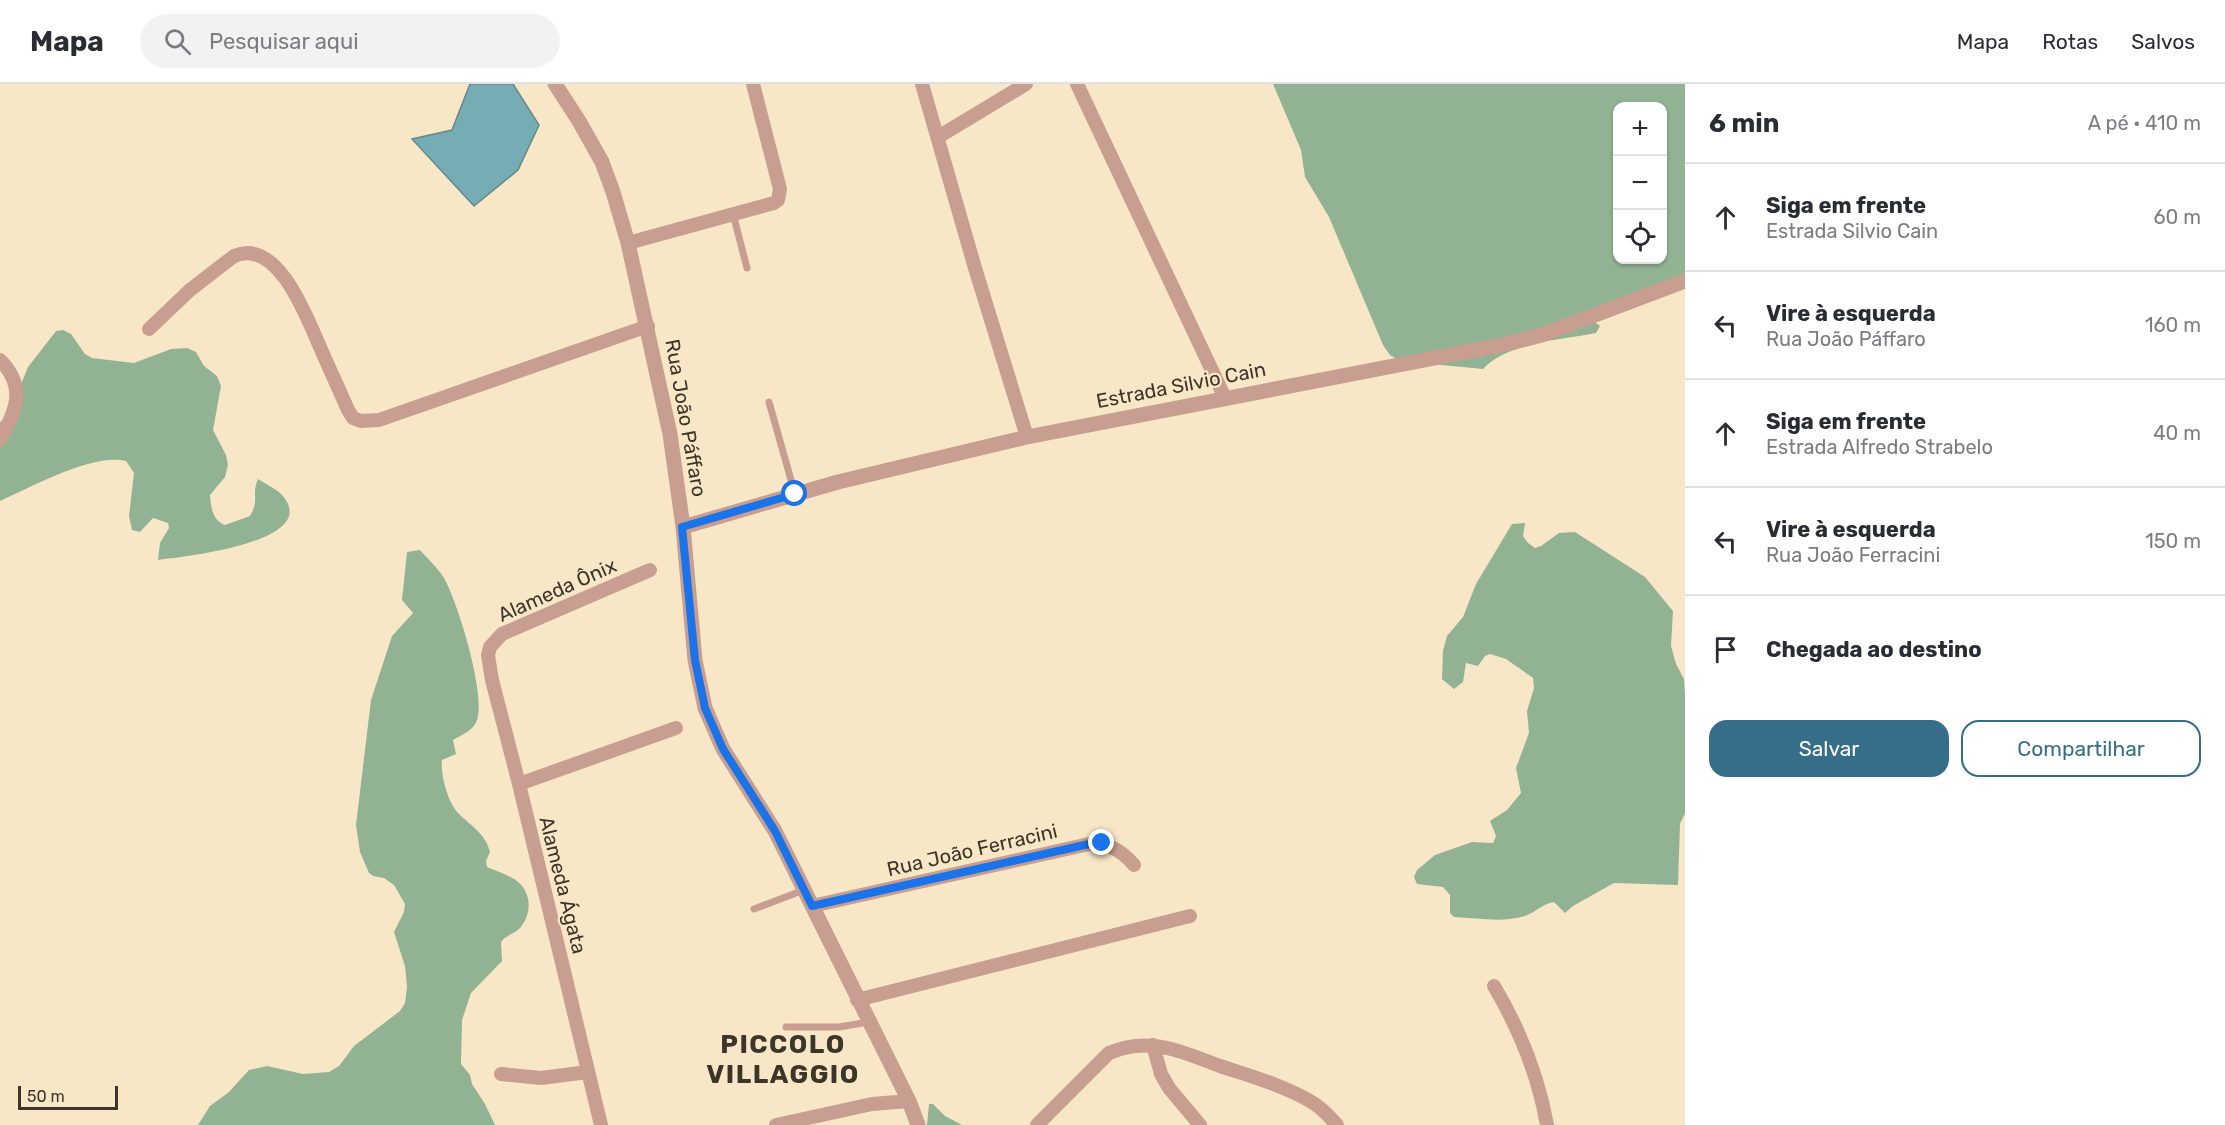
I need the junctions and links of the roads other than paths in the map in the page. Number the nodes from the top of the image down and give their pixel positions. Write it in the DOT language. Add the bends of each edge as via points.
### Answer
graph roads {
  1 [pos="555,84"];
  2 [pos="753,84"];
  3 [pos="922,84"];
  4 [pos="1026,84"];
  5 [pos="1077,84"];
  6 [pos="938,137"];
  7 [pos="733,214"];
  8 [pos="628,243"];
  9 [pos="747,268"];
  10 [pos="1685,281"];
  11 [pos="648,326"];
  12 [pos="149,329"];
  13 [pos="0,360"];
  14 [pos="1225,398"];
  15 [pos="769,402"];
  16 [pos="1027,437"];
  17 [pos="0,440"];
  18 [pos="795,494"];
  19 [pos="682,527"];
  20 [pos="651,570"];
  21 [pos="489,655"];
  22 [pos="676,728"];
  23 [pos="519,784"];
  24 [pos="1134,865"];
  25 [pos="804,890"];
  26 [pos="812,906"];
  27 [pos="754,909"];
  28 [pos="1190,916"];
  29 [pos="1494,986"];
  30 [pos="857,1000"];
  31 [pos="869,1022"];
  32 [pos="786,1027"];
  33 [pos="1153,1046"];
  34 [pos="588,1072"];
  35 [pos="501,1074"];
  36 [pos="909,1101"];
  37 [pos="601,1125"];
  38 [pos="776,1125"];
  39 [pos="918,1125"];
  40 [pos="1037,1125"];
  41 [pos="1200,1125"];
  42 [pos="1337,1125"];
  43 [pos="1547,1125"];
  1 -- 8 [label="street, Rua João Páffaro" via="602,162"];
  2 -- 7 [label="street" via="780,189 774,203"];
  3 -- 6 [label="street"];
  4 -- 6 [label="street"];
  5 -- 14 [label="street"];
  6 -- 16 [label="street"];
  7 -- 8 [label="street"];
  7 -- 9 [label="lane"];
  8 -- 11 [label="street, Rua João Páffaro"];
  10 -- 14 [label="street, Estrada Silvio Cain" via="1542,335 1507,344"];
  11 -- 12 [label="street" via="368,421 353,418 293,291 276,268 260,256 234,256"];
  11 -- 19 [label="street, Rua João Páffaro" via="670,434"];
  13 -- 17 [label="street" via="9,368 17,391 15,410"];
  14 -- 16 [label="street, Estrada Silvio Cain"];
  15 -- 18 [label="lane"];
  16 -- 18 [label="street, Estrada Silvio Cain"];
  18 -- 19 [label="street, Estrada Silvio Cain"];
  19 -- 25 [label="street, Rua João Páffaro" via="695,660 705,708 723,749 775,831"];
  20 -- 21 [label="street, Alameda Ônix" via="502,634 490,647"];
  21 -- 23 [label="street, Alameda Ágata"];
  22 -- 23 [label="street"];
  23 -- 34 [label="street, Alameda Ágata"];
  24 -- 26 [label="street, Rua João Ferracini" via="1116,848 1089,844"];
  25 -- 26 [label="street, Rua João Páffaro"];
  25 -- 27 [label="lane"];
  26 -- 30 [label="street, Rua João Páffaro"];
  28 -- 30 [label="street"];
  29 -- 43 [label="street" via="1527,1049"];
  30 -- 31 [label="street, Rua João Páffaro"];
  31 -- 32 [label="lane" via="839,1028"];
  31 -- 36 [label="street, Rua João Páffaro"];
  33 -- 40 [label="street" via="1120,1048 1109,1053"];
  33 -- 41 [label="street" via="1169,1088"];
  33 -- 42 [label="street" via="1270,1083 1309,1100"];
  34 -- 35 [label="street" via="541,1078"];
  34 -- 37 [label="street, Alameda Ágata"];
  36 -- 38 [label="street" via="872,1104"];
  36 -- 39 [label="street, Rua João Páffaro"];
}
